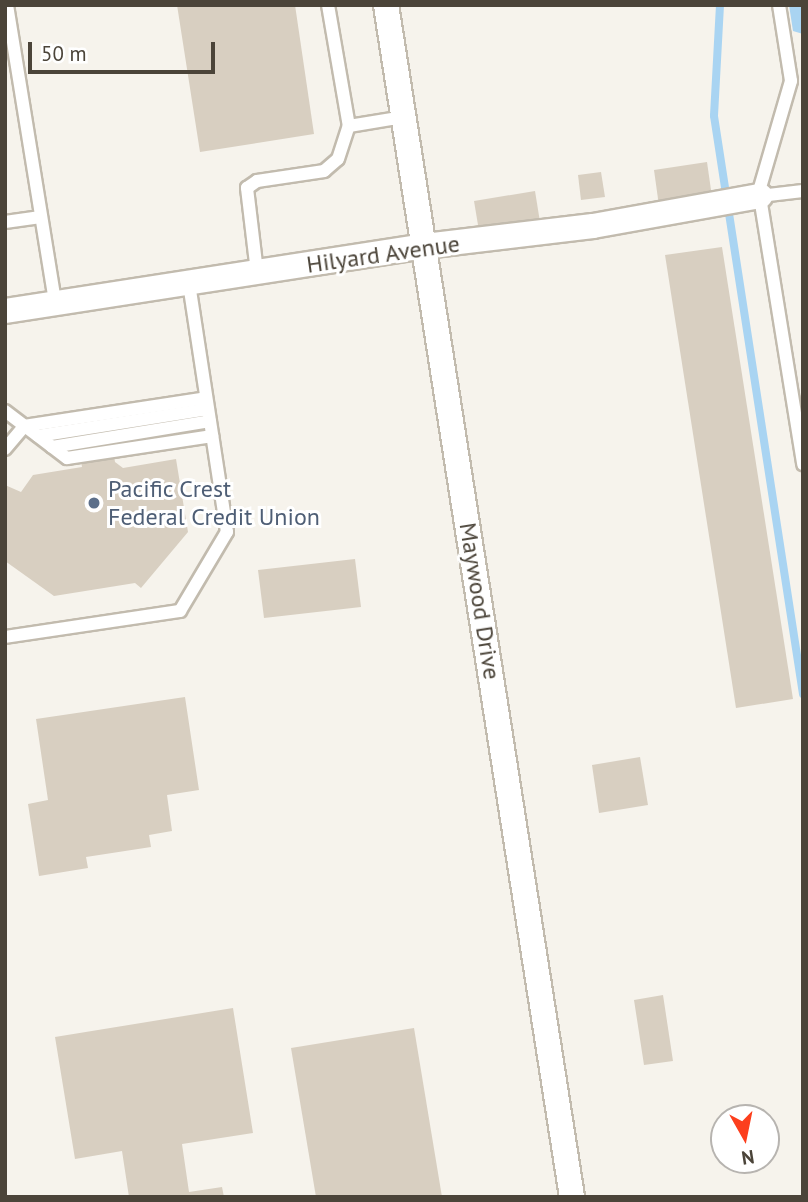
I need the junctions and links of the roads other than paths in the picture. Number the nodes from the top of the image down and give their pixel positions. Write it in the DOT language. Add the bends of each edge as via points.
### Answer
graph roads {
  1 [pos="7,5"];
  2 [pos="328,5"];
  3 [pos="386,5"];
  4 [pos="779,5"];
  5 [pos="404,117"];
  6 [pos="349,127"];
  7 [pos="803,191"];
  8 [pos="760,196"];
  9 [pos="41,217"];
  10 [pos="5,222"];
  11 [pos="425,246"];
  12 [pos="257,272"];
  13 [pos="189,283"];
  14 [pos="55,303"];
  15 [pos="5,311"];
  16 [pos="208,410"];
  17 [pos="5,411"];
  18 [pos="24,426"];
  19 [pos="38,436"];
  20 [pos="212,436"];
  21 [pos="52,447"];
  22 [pos="5,449"];
  23 [pos="803,464"];
  24 [pos="5,637"];
  25 [pos="572,1197"];
  1 -- 9 [label="lane"];
  2 -- 6 [label="lane"];
  3 -- 5 [label="street, Maywood Drive"];
  4 -- 8 [label="lane" via="792,81"];
  5 -- 6 [label="lane"];
  5 -- 11 [label="street, Maywood Drive"];
  6 -- 12 [label="lane" via="338,159 324,170 257,181 247,188"];
  7 -- 8 [label="lane"];
  8 -- 11 [label="street, Hilyard Avenue" via="593,226"];
  8 -- 23 [label="lane"];
  9 -- 10 [label="lane"];
  9 -- 14 [label="lane"];
  11 -- 12 [label="street, Hilyard Avenue"];
  11 -- 25 [label="street, Maywood Drive"];
  12 -- 13 [label="street, Hilyard Avenue"];
  13 -- 14 [label="street, Hilyard Avenue"];
  13 -- 16 [label="lane"];
  14 -- 15 [label="street, Hilyard Avenue"];
  16 -- 18 [label="lane"];
  16 -- 19 [label="lane"];
  16 -- 20 [label="lane"];
  16 -- 21 [label="lane"];
  17 -- 18 [label="lane"];
  18 -- 19 [label="lane"];
  18 -- 22 [label="lane"];
  19 -- 21 [label="lane"];
  20 -- 21 [label="lane" via="67,458"];
  20 -- 24 [label="lane" via="227,532 180,611"];
}
